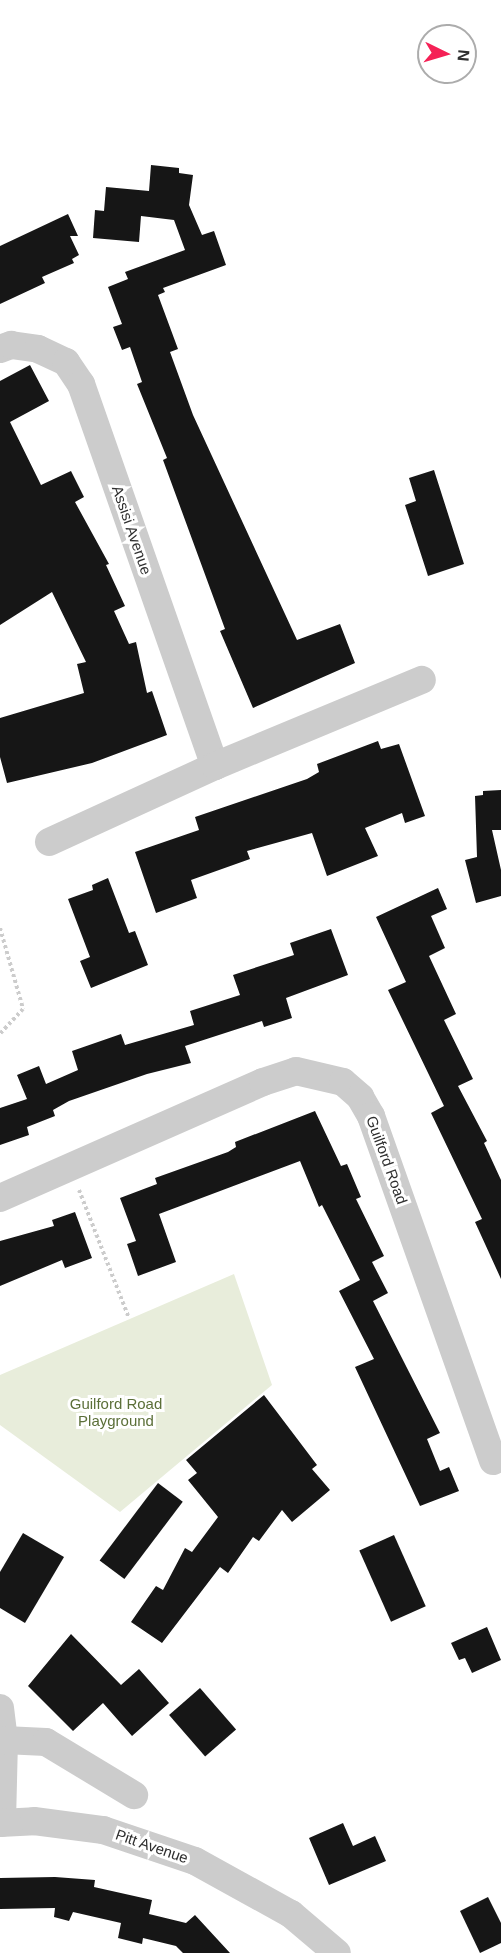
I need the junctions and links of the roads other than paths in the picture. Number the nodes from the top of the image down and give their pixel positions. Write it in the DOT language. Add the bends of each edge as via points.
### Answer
graph roads {
  1 [pos="0,349"];
  2 [pos="422,680"];
  3 [pos="215,766"];
  4 [pos="49,842"];
  5 [pos="0,1198"];
  6 [pos="493,1461"];
  7 [pos="0,1708"];
  8 [pos="4,1740"];
  9 [pos="134,1795"];
  10 [pos="1,1823"];
  11 [pos="336,1953"];
  1 -- 3 [label="street, Assisi Avenue" via="11,345 38,349 66,362 81,384"];
  2 -- 3 [label="street"];
  3 -- 4 [label="street"];
  5 -- 6 [label="street, Guilford Road" via="296,1071 343,1082 360,1097 372,1116"];
  7 -- 8 [label="street"];
  8 -- 9 [label="street" via="46,1742"];
  8 -- 10 [label="street"];
  10 -- 11 [label="street, Pitt Avenue" via="69,1824 140,1840 209,1867 291,1914"];
}
